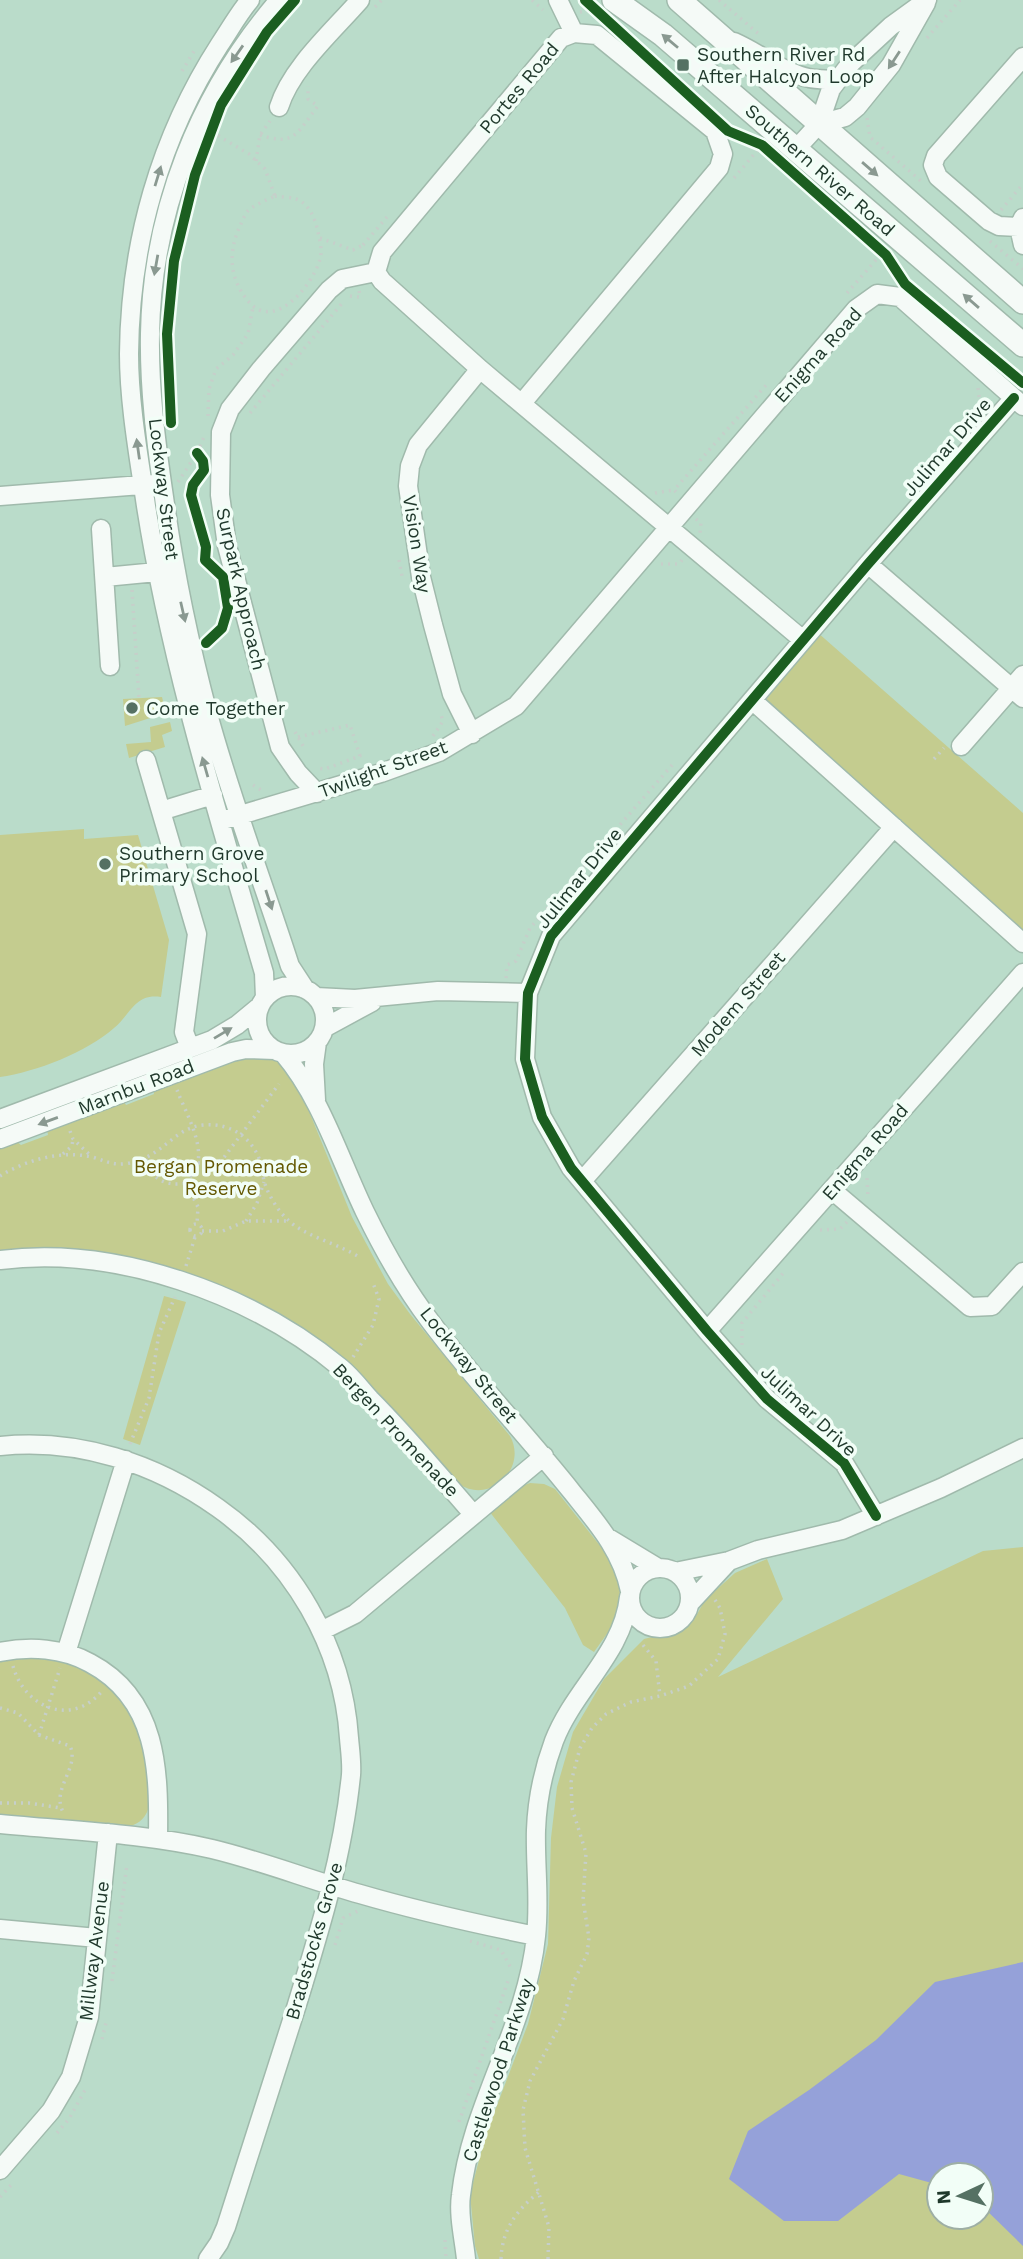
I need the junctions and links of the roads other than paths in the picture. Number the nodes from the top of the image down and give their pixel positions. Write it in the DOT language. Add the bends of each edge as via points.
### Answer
graph roads {
  1 [pos="250,0"];
  2 [pos="279,0"];
  3 [pos="558,0"];
  4 [pos="614,0"];
  5 [pos="679,0"];
  6 [pos="927,0"];
  7 [pos="366,5"];
  8 [pos="574,33"];
  9 [pos="718,35"];
  10 [pos="1023,57"];
  11 [pos="837,80"];
  12 [pos="279,107"];
  13 [pos="818,124"];
  14 [pos="796,149"];
  15 [pos="1022,230"];
  16 [pos="376,272"];
  17 [pos="1023,302"];
  18 [pos="1023,345"];
  19 [pos="480,369"];
  20 [pos="1018,402"];
  21 [pos="523,403"];
  22 [pos="169,484"];
  23 [pos="143,485"];
  24 [pos="0,496"];
  25 [pos="101,529"];
  26 [pos="667,529"];
  27 [pos="868,564"];
  28 [pos="165,571"];
  29 [pos="105,577"];
  30 [pos="803,640"];
  31 [pos="110,666"];
  32 [pos="1019,687"];
  33 [pos="752,700"];
  34 [pos="472,734"];
  35 [pos="961,746"];
  36 [pos="146,760"];
  37 [pos="317,793"];
  38 [pos="213,795"];
  39 [pos="161,811"];
  40 [pos="240,815"];
  41 [pos="220,821"];
  42 [pos="894,827"];
  43 [pos="1023,943"];
  44 [pos="1023,973"];
  45 [pos="311,993"];
  46 [pos="528,993"];
  47 [pos="382,998"];
  48 [pos="262,1002"];
  49 [pos="320,1035"];
  50 [pos="190,1048"];
  51 [pos="279,1051"];
  52 [pos="316,1103"];
  53 [pos="0,1119"];
  54 [pos="0,1139"];
  55 [pos="582,1181"];
  56 [pos="832,1190"];
  57 [pos="0,1260"];
  58 [pos="1023,1272"];
  59 [pos="707,1331"];
  60 [pos="0,1446"];
  61 [pos="1023,1448"];
  62 [pos="128,1452"];
  63 [pos="544,1456"];
  64 [pos="473,1514"];
  65 [pos="876,1516"];
  66 [pos="607,1537"];
  67 [pos="729,1562"];
  68 [pos="667,1570"];
  69 [pos="630,1594"];
  70 [pos="690,1603"];
  71 [pos="651,1627"];
  72 [pos="323,1630"];
  73 [pos="612,1649"];
  74 [pos="0,1652"];
  75 [pos="62,1665"];
  76 [pos="0,1824"];
  77 [pos="108,1833"];
  78 [pos="158,1839"];
  79 [pos="333,1886"];
  80 [pos="0,1929"];
  81 [pos="536,1936"];
  82 [pos="97,1938"];
  83 [pos="0,2170"];
  84 [pos="208,2259"];
  85 [pos="466,2259"];
  23 -- 1 [label="street, Lockway Street, one-way" via="129,357 138,245 177,119"];
  2 -- 22 [label="street, Lockway Street, one-way" via="227,69 202,115 186,150 166,223 150,334 153,405"];
  3 -- 8 [label="street"];
  14 -- 4 [label="main road, Southern River Road, one-way" via="663,35"];
  5 -- 9 [label="main road, Southern River Road"];
  6 -- 11 [label="street" via="876,38"];
  6 -- 13 [label="street, one-way" via="891,65 857,107 845,117"];
  7 -- 12 [label="street" via="296,75"];
  8 -- 16 [label="street, Portes Road" via="561,38 382,252"];
  8 -- 21 [label="street, Portes Road" via="597,34 715,131 723,154 719,168"];
  9 -- 11 [label="street" via="786,70"];
  9 -- 13 [label="main road, Southern River Road"];
  10 -- 15 [label="street" via="933,165 938,177 989,221"];
  11 -- 13 [label="street"];
  13 -- 14 [label="street"];
  13 -- 17 [label="main road, Southern River Road, one-way"];
  18 -- 14 [label="main road, Southern River Road, one-way"];
  16 -- 19 [label="street"];
  16 -- 37 [label="street, Surpark Approach" via="342,279 329,290 230,409 221,432 220,495 227,546 280,747"];
  19 -- 21 [label="street"];
  19 -- 34 [label="street, Vision Way" via="418,445 408,486 430,613 452,694"];
  20 -- 26 [label="street, Enigma Road" via="900,297 877,294 856,309"];
  20 -- 27 [label="street, Julimar Drive"];
  21 -- 26 [label="street"];
  22 -- 23 [label="street"];
  22 -- 28 [label="street, Lockway Street"];
  23 -- 24 [label="street"];
  23 -- 28 [label="street, Lockway Street"];
  25 -- 29 [label="street"];
  26 -- 30 [label="street"];
  26 -- 34 [label="street, Twilight Street" via="516,706"];
  27 -- 30 [label="street, Julimar Drive"];
  27 -- 32 [label="street"];
  28 -- 29 [label="street"];
  38 -- 28 [label="street, Lockway Street, one-way" via="184,693"];
  28 -- 40 [label="street, Lockway Street, one-way"];
  29 -- 31 [label="street"];
  30 -- 33 [label="street, Julimar Drive"];
  32 -- 35 [label="street"];
  33 -- 42 [label="street"];
  33 -- 46 [label="street, Julimar Drive" via="551,936"];
  34 -- 37 [label="street, Twilight Street" via="439,752"];
  36 -- 39 [label="street"];
  37 -- 40 [label="street, Twilight Street"];
  38 -- 39 [label="street"];
  38 -- 41 [label="street, Lockway Street"];
  39 -- 50 [label="street" via="197,934 184,1032"];
  40 -- 41 [label="street, Twilight Street"];
  40 -- 45 [label="street, Lockway Street, one-way" via="290,966"];
  41 -- 48 [label="street, Lockway Street" via="264,972"];
  42 -- 43 [label="street"];
  42 -- 55 [label="street, Modem Street"];
  44 -- 56 [label="street, Enigma Road"];
  45 -- 47 [label="street"];
  45 -- 48 [label="street" via="288,986"];
  45 -- 49 [label="street" via="325,1017"];
  46 -- 47 [label="street" via="438,991"];
  46 -- 55 [label="street, Julimar Drive" via="525,1059 542,1117"];
  47 -- 49 [label="street" via="351,1012"];
  50 -- 48 [label="street, Marnbu Road, one-way" via="222,1035"];
  48 -- 51 [label="street" via="259,1030"];
  49 -- 51 [label="street" via="301,1052"];
  49 -- 52 [label="street, Lockway Street" via="314,1064"];
  50 -- 53 [label="street, Marnbu Road"];
  51 -- 52 [label="street, Lockway Street" via="297,1070"];
  51 -- 54 [label="street, Marnbu Road, one-way" via="232,1052"];
  52 -- 63 [label="street, Lockway Street" via="365,1212 429,1321"];
  55 -- 59 [label="street, Julimar Drive"];
  56 -- 58 [label="street" via="970,1307 992,1306"];
  56 -- 59 [label="street, Enigma Road"];
  57 -- 64 [label="street, Bergen Promenade" via="50,1258 158,1273 250,1308 343,1369"];
  59 -- 65 [label="street, Julimar Drive" via="766,1399 844,1462"];
  60 -- 62 [label="street, Bradstocks Grove" via="59,1445"];
  61 -- 65 [label="street"];
  62 -- 72 [label="street, Bradstocks Grove" via="246,1528 278,1563"];
  62 -- 75 [label="street"];
  63 -- 64 [label="street"];
  63 -- 66 [label="street, Lockway Street"];
  64 -- 72 [label="street" via="355,1615"];
  65 -- 67 [label="street"];
  66 -- 68 [label="street, Lockway Street"];
  66 -- 69 [label="street, Lockway Street" via="626,1571"];
  67 -- 68 [label="street"];
  67 -- 70 [label="street"];
  68 -- 69 [label="street" via="651,1569 637,1577"];
  68 -- 70 [label="street" via="687,1585"];
  69 -- 71 [label="street" via="635,1616"];
  69 -- 73 [label="street, Castlewood Parkway" via="627,1616"];
  70 -- 71 [label="street" via="680,1621 661,1629"];
  71 -- 73 [label="street, Castlewood Parkway"];
  72 -- 79 [label="street, Bradstocks Grove" via="348,1720 352,1773"];
  73 -- 81 [label="street, Castlewood Parkway" via="577,1697 554,1741 536,1829"];
  74 -- 75 [label="street" via="32,1649"];
  75 -- 78 [label="street" via="92,1663 113,1677 140,1710 158,1782"];
  76 -- 77 [label="street"];
  77 -- 78 [label="street"];
  77 -- 82 [label="street, Millway Avenue"];
  78 -- 79 [label="street" via="212,1849"];
  79 -- 81 [label="street"];
  79 -- 84 [label="street, Bradstocks Grove" via="226,2227"];
  80 -- 82 [label="street"];
  81 -- 85 [label="street, Castlewood Parkway" via="527,1990 475,2129 460,2197"];
  82 -- 83 [label="street, Millway Avenue" via="89,2017 71,2077 51,2110"];
}
